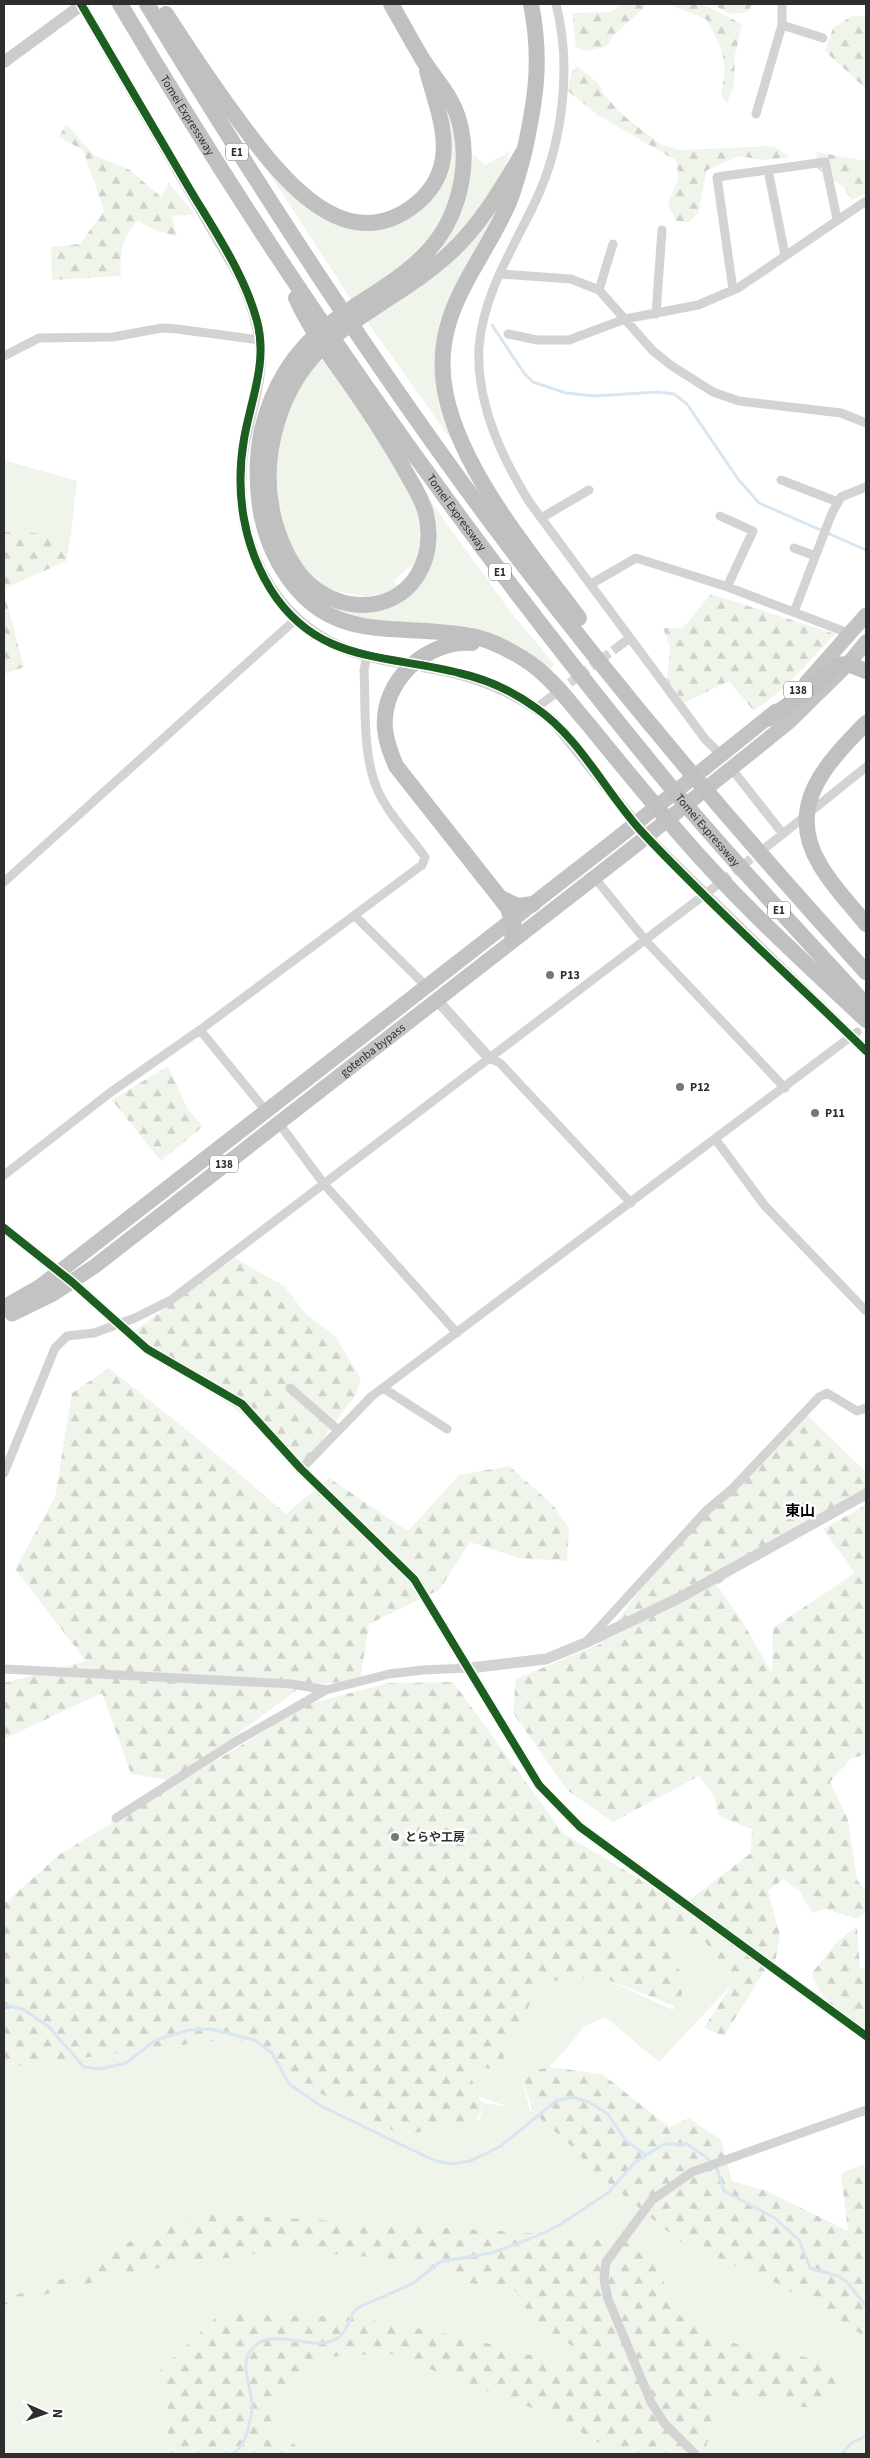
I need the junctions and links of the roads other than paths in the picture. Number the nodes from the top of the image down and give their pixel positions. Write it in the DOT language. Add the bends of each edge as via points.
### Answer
graph roads {
  1 [pos="82,4"];
  2 [pos="147,4"];
  3 [pos="159,4"];
  4 [pos="391,4"];
  5 [pos="531,4"];
  6 [pos="556,4"];
  7 [pos="782,4"];
  8 [pos="121,5"];
  9 [pos="782,25"];
  10 [pos="823,38"];
  11 [pos="4,62"];
  12 [pos="425,64"];
  13 [pos="756,114"];
  14 [pos="524,152"];
  15 [pos="768,170"];
  16 [pos="866,201"];
  17 [pos="837,219"];
  18 [pos="662,230"];
  19 [pos="613,244"];
  20 [pos="784,255"];
  21 [pos="500,274"];
  22 [pos="599,290"];
  23 [pos="733,290"];
  24 [pos="656,314"];
  25 [pos="626,320"];
  26 [pos="508,334"];
  27 [pos="260,340"];
  28 [pos="4,356"];
  29 [pos="339,358"];
  30 [pos="866,423"];
  31 [pos="780,480"];
  32 [pos="866,487"];
  33 [pos="589,490"];
  34 [pos="838,502"];
  35 [pos="720,516"];
  36 [pos="541,518"];
  37 [pos="794,548"];
  38 [pos="815,556"];
  39 [pos="591,584"];
  40 [pos="728,587"];
  41 [pos="794,612"];
  42 [pos="866,615"];
  43 [pos="296,619"];
  44 [pos="851,634"];
  45 [pos="630,638"];
  46 [pos="866,642"];
  47 [pos="496,646"];
  48 [pos="619,646"];
  49 [pos="367,656"];
  50 [pos="396,662"];
  51 [pos="848,664"];
  52 [pos="424,666"];
  53 [pos="866,671"];
  54 [pos="548,699"];
  55 [pos="536,708"];
  56 [pos="637,709"];
  57 [pos="768,718"];
  58 [pos="866,720"];
  59 [pos="861,729"];
  60 [pos="721,755"];
  61 [pos="866,767"];
  62 [pos="731,768"];
  63 [pos="635,824"];
  64 [pos="783,834"];
  65 [pos="646,836"];
  66 [pos="774,841"];
  67 [pos="594,877"];
  68 [pos="4,882"];
  69 [pos="708,892"];
  70 [pos="503,900"];
  71 [pos="533,904"];
  72 [pos="355,916"];
  73 [pos="513,919"];
  74 [pos="866,924"];
  75 [pos="512,940"];
  76 [pos="646,942"];
  77 [pos="866,972"];
  78 [pos="427,987"];
  79 [pos="437,1000"];
  80 [pos="866,1005"];
  81 [pos="200,1030"];
  82 [pos="859,1030"];
  83 [pos="866,1050"];
  84 [pos="489,1058"];
  85 [pos="785,1088"];
  86 [pos="266,1111"];
  87 [pos="278,1122"];
  88 [pos="716,1140"];
  89 [pos="4,1175"];
  90 [pos="324,1184"];
  91 [pos="631,1203"];
  92 [pos="4,1228"];
  93 [pos="59,1272"];
  94 [pos="72,1282"];
  95 [pos="4,1307"];
  96 [pos="866,1311"];
  97 [pos="4,1317"];
  98 [pos="119,1324"];
  99 [pos="457,1333"];
  100 [pos="290,1388"];
  101 [pos="383,1388"];
  102 [pos="866,1408"];
  103 [pos="447,1429"];
  104 [pos="338,1430"];
  105 [pos="301,1469"];
  106 [pos="4,1473"];
  107 [pos="866,1494"];
  108 [pos="585,1644"];
  109 [pos="470,1668"];
  110 [pos="4,1669"];
  111 [pos="326,1690"];
  112 [pos="116,1818"];
  113 [pos="866,2036"];
  114 [pos="866,2110"];
  115 [pos="696,2454"];
  1 -- 11 [label="main road"];
  1 -- 27 [label="street" via="241,279 258,324"];
  2 -- 56 [label="highway, Tomei Expressway / E1" via="248,169 362,341 512,550"];
  3 -- 12 [label="highway" via="278,173 306,198 343,218 366,222 390,219 408,209 430,188 441,165 445,135"];
  4 -- 12 [label="highway"];
  5 -- 14 [label="highway" via="536,25 537,73 532,124"];
  6 -- 21 [label="street" via="563,68 554,148 537,198"];
  7 -- 9 [label="street"];
  8 -- 29 [label="highway, Tomei Expressway / E1"];
  9 -- 10 [label="street"];
  9 -- 13 [label="street"];
  12 -- 47 [label="highway" via="447,92 461,128 463,172 453,213 444,231 420,262 336,320 294,360 277,389 264,422 258,455 258,490 263,522 274,553 291,581 314,605 359,626 467,635"];
  14 -- 29 [label="highway" via="464,240 418,279 362,315 311,359 288,394 275,427 269,458 269,491 276,526 289,556 306,580 326,596 355,605 376,604 406,590 421,570 428,548 426,512"];
  14 -- 56 [label="highway" via="507,206 455,302 444,341 446,395 459,435 499,507 520,540 632,687"];
  15 -- 17 [label="street" via="825,162"];
  15 -- 20 [label="street"];
  15 -- 23 [label="street" via="717,177"];
  16 -- 17 [label="street"];
  17 -- 20 [label="street"];
  18 -- 24 [label="street"];
  19 -- 22 [label="street"];
  20 -- 23 [label="street"];
  21 -- 22 [label="street" via="571,279"];
  21 -- 36 [label="street" via="482,326 479,370 483,394 500,448 514,478"];
  22 -- 25 [label="street"];
  23 -- 24 [label="street" via="698,305"];
  24 -- 25 [label="street"];
  25 -- 26 [label="street" via="569,340 537,340"];
  25 -- 30 [label="street" via="654,351 712,392 740,401 841,413"];
  27 -- 28 [label="street" via="162,328 113,337 39,338"];
  27 -- 43 [label="street" via="260,367 241,462 242,510 252,554 272,591"];
  29 -- 80 [label="highway, Tomei Expressway / E1" via="487,554 667,782"];
  31 -- 34 [label="street"];
  32 -- 34 [label="street" via="841,497"];
  33 -- 36 [label="street"];
  34 -- 38 [label="street"];
  35 -- 40 [label="street" via="753,531"];
  36 -- 39 [label="street"];
  37 -- 38 [label="street"];
  38 -- 41 [label="street"];
  39 -- 40 [label="street" via="636,558"];
  39 -- 45 [label="street"];
  40 -- 41 [label="street"];
  41 -- 44 [label="street"];
  42 -- 44 [label="highway, 138"];
  43 -- 49 [label="street" via="328,642"];
  43 -- 68 [label="street"];
  44 -- 57 [label="highway, 138" via="817,672"];
  45 -- 48 [label="street"];
  45 -- 60 [label="street" via="705,739"];
  46 -- 51 [label="highway, 138"];
  47 -- 70 [label="highway" via="467,642 454,644 421,658 397,680 386,709 385,729 396,766"];
  47 -- 82 [label="highway" via="523,658 550,680 676,831"];
  49 -- 50 [label="street"];
  49 -- 72 [label="street" via="364,670 369,760 373,777 379,793 425,857 422,865"];
  51 -- 53 [label="highway"];
  51 -- 57 [label="highway" via="832,668 802,695"];
  51 -- 62 [label="highway, 138" via="789,722"];
  52 -- 55 [label="street" via="478,678"];
  54 -- 55 [label="street"];
  55 -- 63 [label="street" via="568,737"];
  56 -- 77 [label="highway, Tomei Expressway / E1" via="712,799"];
  57 -- 60 [label="highway, 138"];
  58 -- 59 [label="highway"];
  59 -- 74 [label="highway" via="825,767 813,788 806,822 809,841 824,871"];
  60 -- 63 [label="highway, gotenba bypass / 138"];
  61 -- 64 [label="street"];
  62 -- 64 [label="street"];
  62 -- 65 [label="highway, gotenba bypass / 138"];
  63 -- 65 [label="street"];
  63 -- 71 [label="highway, gotenba bypass / 138"];
  64 -- 66 [label="street"];
  65 -- 67 [label="highway, gotenba bypass / 138"];
  65 -- 69 [label="street"];
  67 -- 75 [label="highway, gotenba bypass / 138"];
  67 -- 76 [label="street"];
  69 -- 76 [label="street"];
  69 -- 82 [label="street"];
  70 -- 71 [label="highway" via="517,906"];
  70 -- 73 [label="highway"];
  71 -- 73 [label="highway, gotenba bypass / 138"];
  72 -- 78 [label="street"];
  72 -- 81 [label="street"];
  73 -- 75 [label="highway"];
  73 -- 78 [label="highway, gotenba bypass / 138"];
  75 -- 79 [label="highway, gotenba bypass / 138"];
  76 -- 84 [label="street"];
  76 -- 85 [label="street"];
  78 -- 86 [label="highway, gotenba bypass / 138"];
  79 -- 84 [label="street"];
  79 -- 87 [label="highway, gotenba bypass / 138"];
  81 -- 86 [label="street"];
  81 -- 89 [label="street" via="111,1092"];
  82 -- 83 [label="street"];
  82 -- 85 [label="street"];
  84 -- 90 [label="street"];
  84 -- 91 [label="street" via="500,1063"];
  85 -- 88 [label="street"];
  86 -- 93 [label="highway, gotenba bypass / 138"];
  87 -- 90 [label="street"];
  87 -- 94 [label="highway, gotenba bypass / 138"];
  88 -- 91 [label="street"];
  88 -- 96 [label="street" via="765,1206"];
  90 -- 98 [label="street" via="171,1300"];
  90 -- 99 [label="street"];
  91 -- 99 [label="street"];
  92 -- 93 [label="street"];
  93 -- 94 [label="street"];
  93 -- 95 [label="highway, gotenba bypass / 138"];
  94 -- 97 [label="highway, gotenba bypass / 138"];
  94 -- 98 [label="street"];
  98 -- 105 [label="street" via="147,1349 242,1404"];
  98 -- 106 [label="street" via="94,1333 67,1336 55,1348"];
  99 -- 101 [label="street"];
  100 -- 104 [label="street"];
  101 -- 103 [label="street"];
  101 -- 104 [label="street"];
  102 -- 108 [label="street" via="856,1411 827,1393 819,1397 732,1489 706,1511"];
  104 -- 105 [label="street"];
  105 -- 109 [label="street" via="414,1579"];
  107 -- 108 [label="street" via="679,1598"];
  108 -- 109 [label="street" via="546,1659"];
  109 -- 111 [label="street" via="389,1674"];
  109 -- 113 [label="street" via="539,1785 580,1827"];
  110 -- 111 [label="street" via="292,1684"];
  111 -- 112 [label="street" via="235,1742"];
  114 -- 115 [label="street" via="692,2172 652,2200 606,2262 604,2280 608,2299 648,2396 664,2424"];
}
